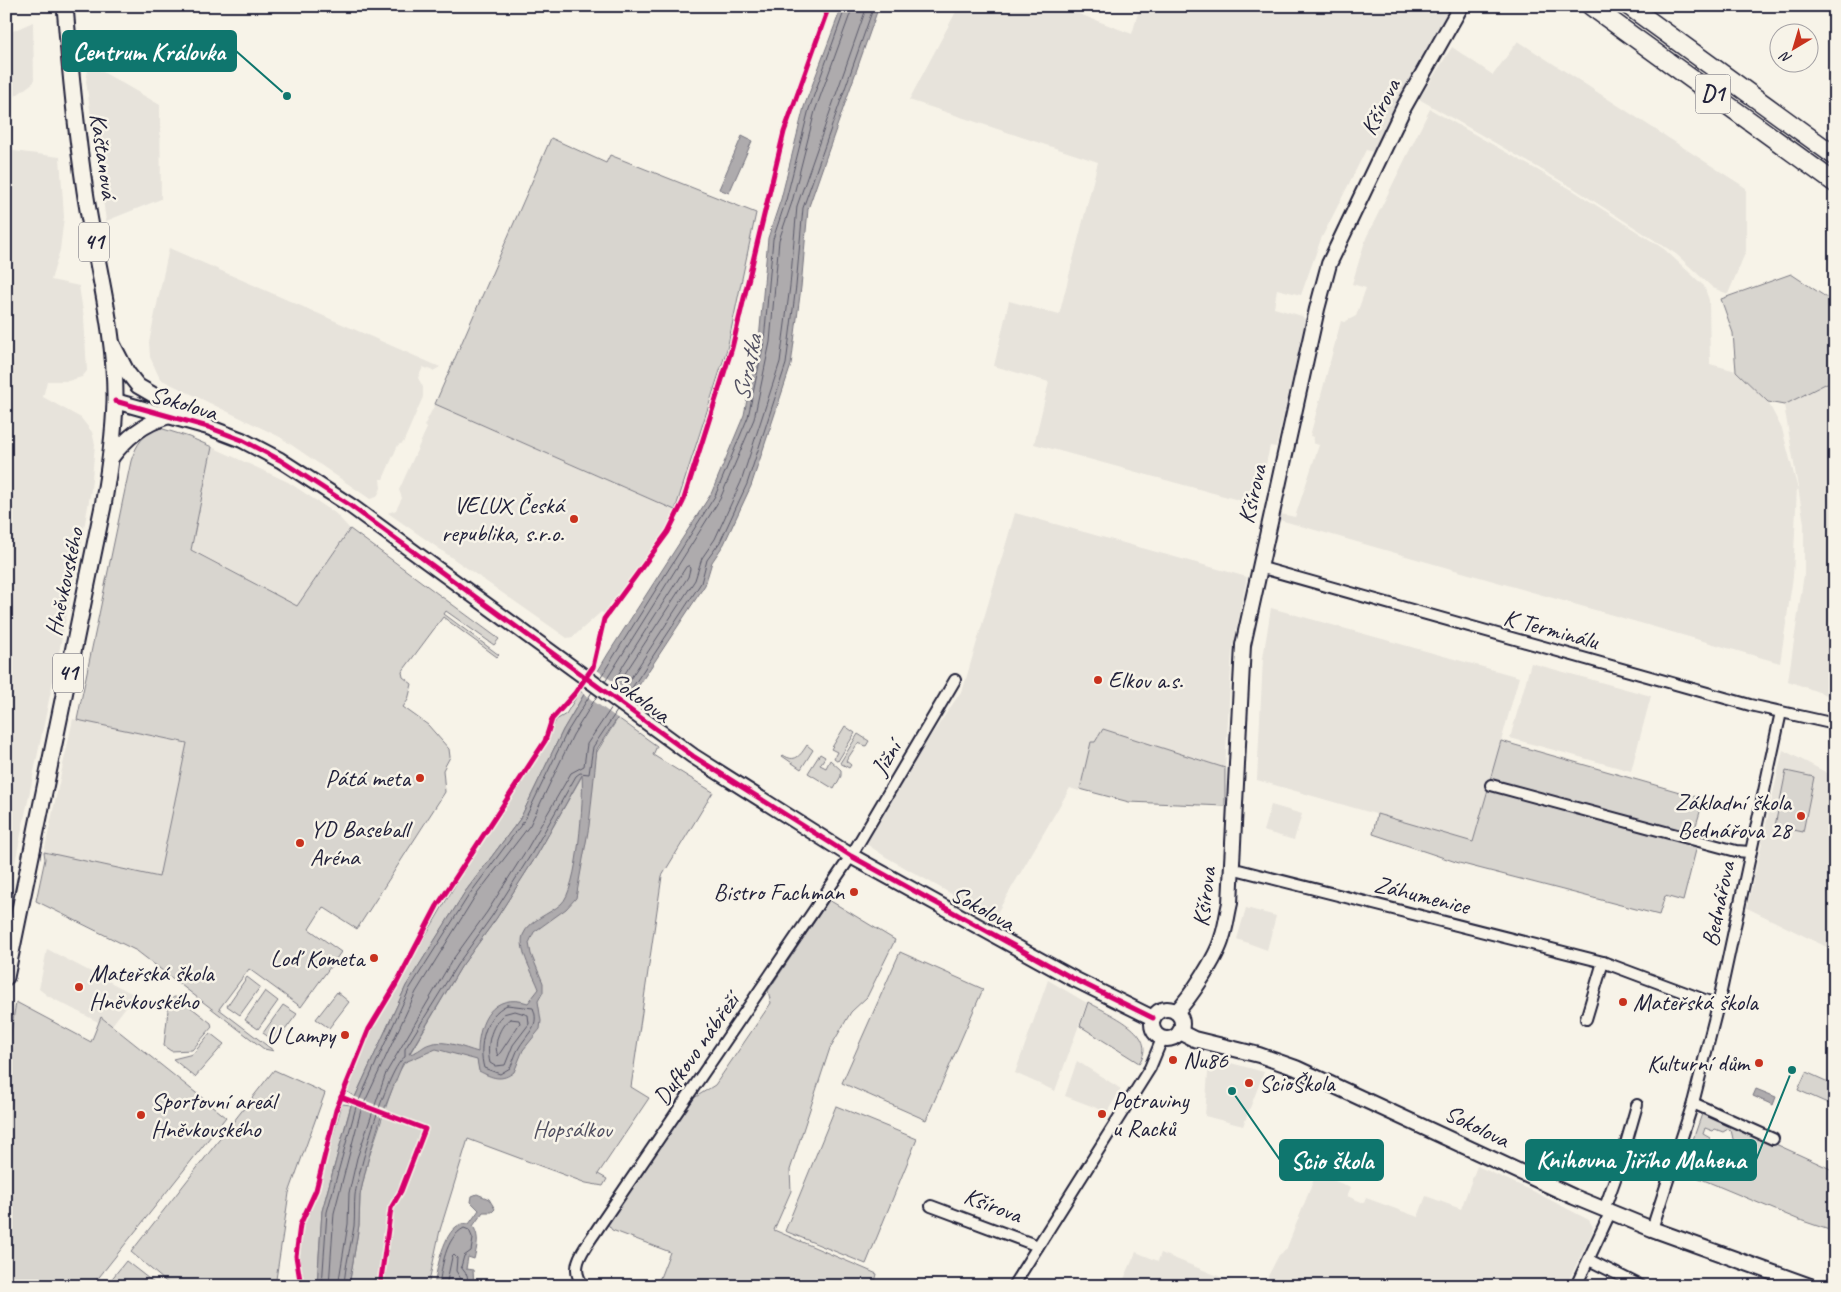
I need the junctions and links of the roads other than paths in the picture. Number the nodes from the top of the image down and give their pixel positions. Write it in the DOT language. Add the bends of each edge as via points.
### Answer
graph roads {
  1 [pos="65,6"];
  2 [pos="1462,6"];
  3 [pos="1591,6"];
  4 [pos="1629,6"];
  5 [pos="1835,156"];
  6 [pos="1835,183"];
  7 [pos="111,340"];
  8 [pos="115,401"];
  9 [pos="169,416"];
  10 [pos="208,427"];
  11 [pos="111,458"];
  12 [pos="1259,567"];
  13 [pos="955,680"];
  14 [pos="1781,712"];
  15 [pos="1835,724"];
  16 [pos="1491,785"];
  17 [pos="1750,852"];
  18 [pos="851,856"];
  19 [pos="1231,868"];
  20 [pos="1603,962"];
  21 [pos="6,977"];
  22 [pos="1718,1006"];
  23 [pos="1176,1012"];
  24 [pos="1153,1018"];
  25 [pos="1586,1019"];
  26 [pos="1180,1032"];
  27 [pos="1162,1039"];
  28 [pos="1693,1103"];
  29 [pos="1637,1105"];
  30 [pos="1773,1139"];
  31 [pos="931,1206"];
  32 [pos="1607,1211"];
  33 [pos="1652,1229"];
  34 [pos="1038,1246"];
  35 [pos="1589,1260"];
  36 [pos="1802,1284"];
  37 [pos="584,1286"];
  38 [pos="1013,1286"];
  39 [pos="1576,1286"];
  40 [pos="1641,1286"];
  1 -- 7 [label="main road, Kaštanová / 41" via="82,172"];
  2 -- 12 [label="street, Kšírova" via="1404,107 1329,264"];
  3 -- 6 [label="highway, D1"];
  4 -- 5 [label="highway, D1"];
  7 -- 8 [label="main road, Kaštanová / 41"];
  7 -- 10 [label="street" via="138,386"];
  8 -- 9 [label="street, Sokolova"];
  8 -- 11 [label="main road, Hněvkovského / 41"];
  9 -- 10 [label="street, Sokolova"];
  9 -- 11 [label="street" via="139,428"];
  10 -- 18 [label="street, Sokolova" via="280,460 351,506 693,756"];
  11 -- 21 [label="main road, Hněvkovského / 41"];
  12 -- 14 [label="street, K Terminálu"];
  12 -- 19 [label="street, Kšírova" via="1242,655"];
  13 -- 18 [label="street, Jižní"];
  14 -- 15 [label="street, K Terminálu"];
  14 -- 17 [label="street, Bednářova"];
  16 -- 17 [label="street" via="1736,851"];
  17 -- 22 [label="street, Bednářova"];
  18 -- 24 [label="street, Sokolova" via="1074,979"];
  18 -- 37 [label="street, Dufkovo nábřeží" via="602,1221 575,1265 577,1277"];
  19 -- 20 [label="street, Záhumenice"];
  19 -- 23 [label="street, Kšírova" via="1230,904 1222,940 1193,991"];
  20 -- 22 [label="street, Záhumenice"];
  20 -- 25 [label="street"];
  22 -- 28 [label="street, Bednářova"];
  23 -- 24 [label="street" via="1161,1010"];
  23 -- 26 [label="street" via="1182,1023"];
  24 -- 27 [label="street" via="1152,1030"];
  26 -- 27 [label="street" via="1170,1040"];
  26 -- 32 [label="street, Sokolova" via="1194,1039 1271,1058 1314,1075"];
  27 -- 34 [label="street, Kšírova" via="1150,1068"];
  28 -- 30 [label="street"];
  28 -- 33 [label="street, Bednářova"];
  29 -- 32 [label="street"];
  31 -- 34 [label="street, Kšírova"];
  32 -- 33 [label="street, Sokolova"];
  32 -- 35 [label="street"];
  33 -- 36 [label="street, Sokolova"];
  34 -- 38 [label="street, Kšírova"];
  35 -- 39 [label="street"];
  35 -- 40 [label="street"];
}
